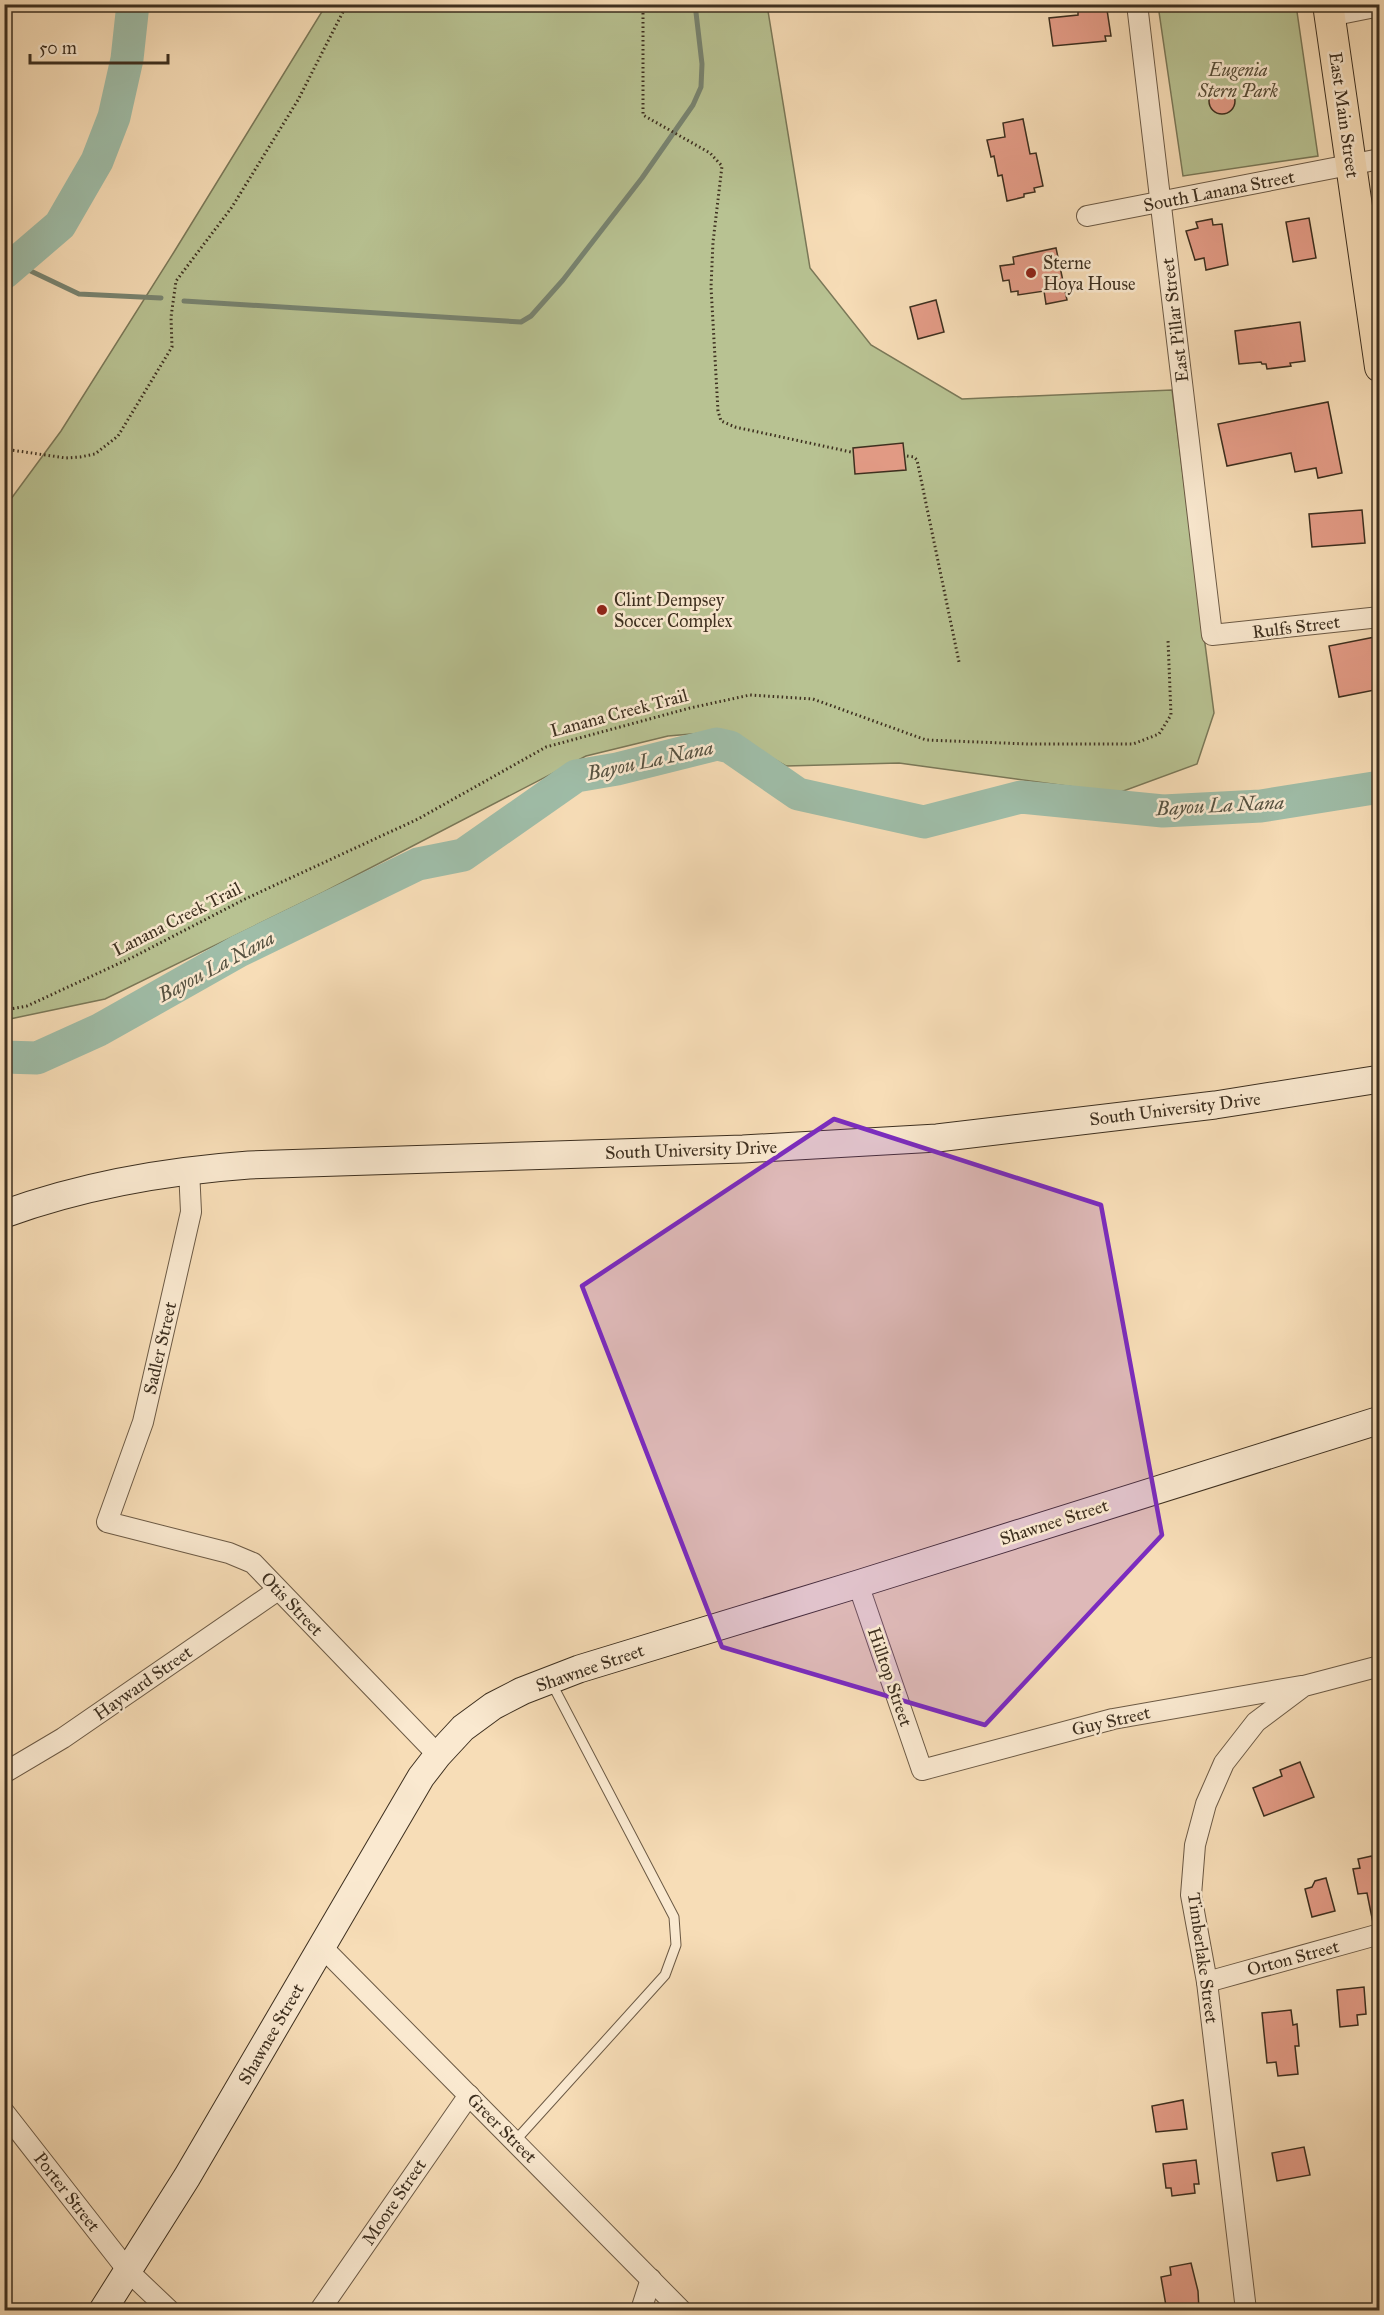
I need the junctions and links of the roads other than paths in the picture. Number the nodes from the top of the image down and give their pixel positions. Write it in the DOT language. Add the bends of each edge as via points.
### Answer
graph roads {
  1 [pos="1137,4"];
  2 [pos="1380,6"];
  3 [pos="1329,10"];
  4 [pos="1365,162"];
  5 [pos="1161,202"];
  6 [pos="1087,216"];
  7 [pos="1380,367"];
  8 [pos="1380,617"];
  9 [pos="1212,636"];
  10 [pos="1380,1079"];
  11 [pos="189,1169"];
  12 [pos="4,1214"];
  13 [pos="1380,1420"];
  14 [pos="107,1522"];
  15 [pos="858,1584"];
  16 [pos="278,1590"];
  17 [pos="1380,1666"];
  18 [pos="550,1680"];
  19 [pos="1304,1686"];
  20 [pos="438,1755"];
  21 [pos="922,1770"];
  22 [pos="4,1773"];
  23 [pos="1380,1934"];
  24 [pos="321,1946"];
  25 [pos="1208,1982"];
  26 [pos="469,2095"];
  27 [pos="4,2112"];
  28 [pos="515,2141"];
  29 [pos="129,2272"];
  30 [pos="651,2279"];
  31 [pos="103,2310"];
  32 [pos="169,2310"];
  33 [pos="320,2310"];
  34 [pos="641,2310"];
  35 [pos="681,2310"];
  36 [pos="1246,2310"];
  1 -- 5 [label="street, East Pillar Street"];
  2 -- 3 [label="street"];
  3 -- 4 [label="main road, East Main Street"];
  4 -- 5 [label="street, South Lanana Street"];
  4 -- 7 [label="main road, East Main Street"];
  5 -- 6 [label="street, South Lanana Street"];
  5 -- 9 [label="street, East Pillar Street"];
  8 -- 9 [label="street, Rulfs Street"];
  10 -- 11 [label="street, South University Drive" via="1215,1105 937,1138"];
  11 -- 12 [label="street, South University Drive" via="118,1181"];
  11 -- 14 [label="street, Sadler Street" via="191,1212 143,1422"];
  13 -- 15 [label="street, Shawnee Street"];
  14 -- 16 [label="street, Otis Street" via="229,1553 253,1563"];
  15 -- 18 [label="street, Shawnee Street"];
  15 -- 21 [label="street, Hilltop Street"];
  16 -- 20 [label="street, Otis Street"];
  16 -- 22 [label="street, Hayward Street" via="63,1738"];
  17 -- 19 [label="street, Timberlake Street"];
  18 -- 20 [label="street, Shawnee Street" via="493,1706 463,1728"];
  18 -- 28 [label="lane" via="674,1917 676,1945 665,1975"];
  19 -- 21 [label="street, Guy Street" via="1113,1719"];
  19 -- 25 [label="street, Timberlake Street" via="1256,1722 1224,1763 1206,1804 1195,1845 1191,1895"];
  20 -- 24 [label="street, Shawnee Street" via="421,1777"];
  23 -- 25 [label="street, Orton Street"];
  24 -- 26 [label="street, Greer Street"];
  24 -- 29 [label="street, Shawnee Street"];
  25 -- 36 [label="street, Timberlake Street"];
  26 -- 28 [label="street, Greer Street"];
  26 -- 33 [label="street, Moore Street"];
  27 -- 29 [label="street, Porter Street"];
  28 -- 30 [label="street, Greer Street"];
  29 -- 31 [label="street, Shawnee Street"];
  29 -- 32 [label="street, Porter Street"];
  30 -- 34 [label="street"];
  30 -- 35 [label="street, Greer Street"];
}
